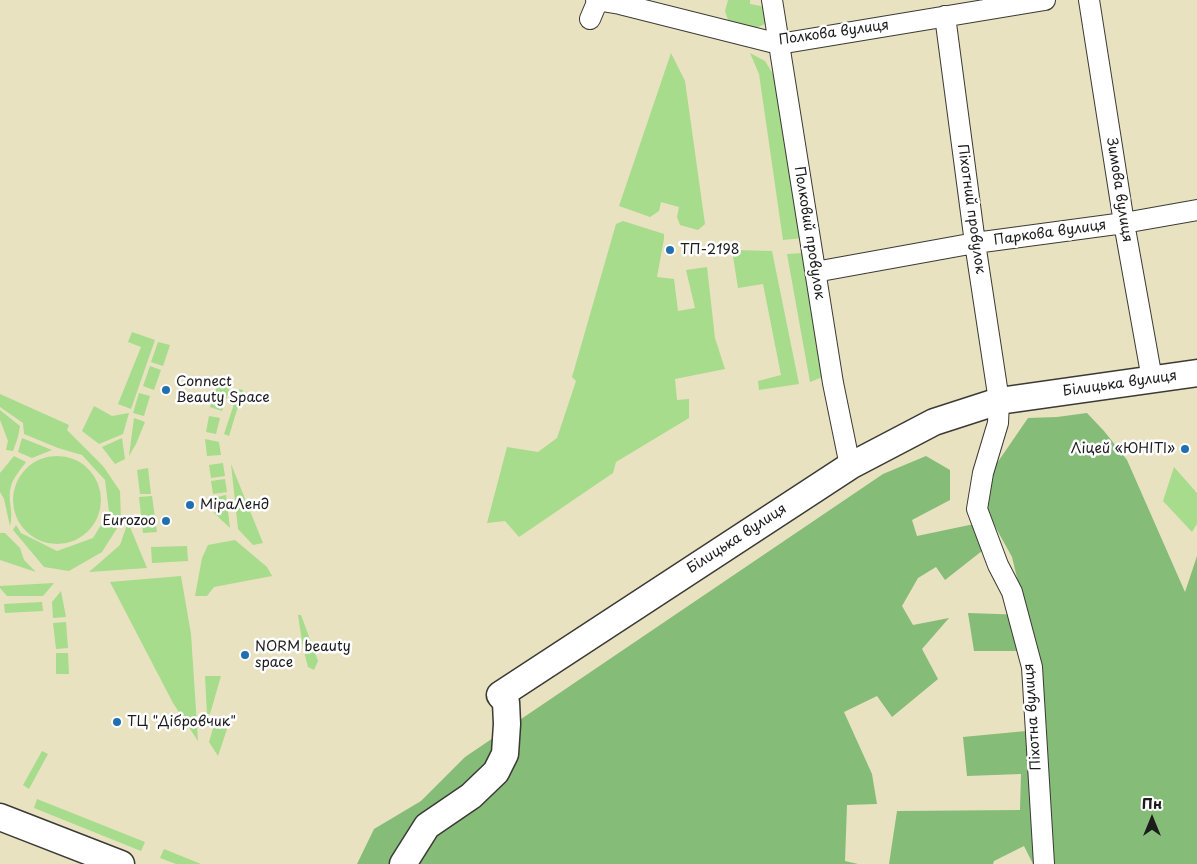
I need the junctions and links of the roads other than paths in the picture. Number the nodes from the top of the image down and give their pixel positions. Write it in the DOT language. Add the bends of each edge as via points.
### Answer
graph roads {
  1 [pos="772,0"];
  2 [pos="1045,0"];
  3 [pos="1089,0"];
  4 [pos="596,5"];
  5 [pos="945,16"];
  6 [pos="779,44"];
  7 [pos="1197,210"];
  8 [pos="1124,223"];
  9 [pos="975,243"];
  10 [pos="815,272"];
  11 [pos="1197,373"];
  12 [pos="1152,379"];
  13 [pos="998,401"];
  14 [pos="850,466"];
  15 [pos="0,817"];
  16 [pos="121,864"];
  17 [pos="403,864"];
  18 [pos="1044,864"];
  1 -- 6 [label="street, Полковий провулок"];
  2 -- 5 [label="street, Полкова вулиця"];
  3 -- 8 [label="street, Зимова вулиця"];
  4 -- 6 [label="street, Полкова вулиця"];
  5 -- 6 [label="street, Полкова вулиця"];
  5 -- 9 [label="street, Піхотний провулок"];
  6 -- 10 [label="street, Полковий провулок"];
  7 -- 8 [label="street, Паркова вулиця"];
  8 -- 9 [label="street, Паркова вулиця"];
  8 -- 12 [label="street, Зимова вулиця"];
  9 -- 10 [label="street, Паркова вулиця"];
  9 -- 13 [label="street, Піхотний провулок"];
  10 -- 14 [label="street, Полковий провулок"];
  11 -- 12 [label="main road, Білицька вулиця"];
  12 -- 13 [label="main road, Білицька вулиця"];
  13 -- 14 [label="main road, Білицька вулиця" via="934,422"];
  13 -- 18 [label="street, Піхотна вулиця" via="998,424 976,509 1012,592 1032,667"];
  14 -- 17 [label="main road, Білицька вулиця" via="500,695 506,702 507,724 505,754 496,772 471,796 427,826"];
  15 -- 16 [label="main road"];
}
